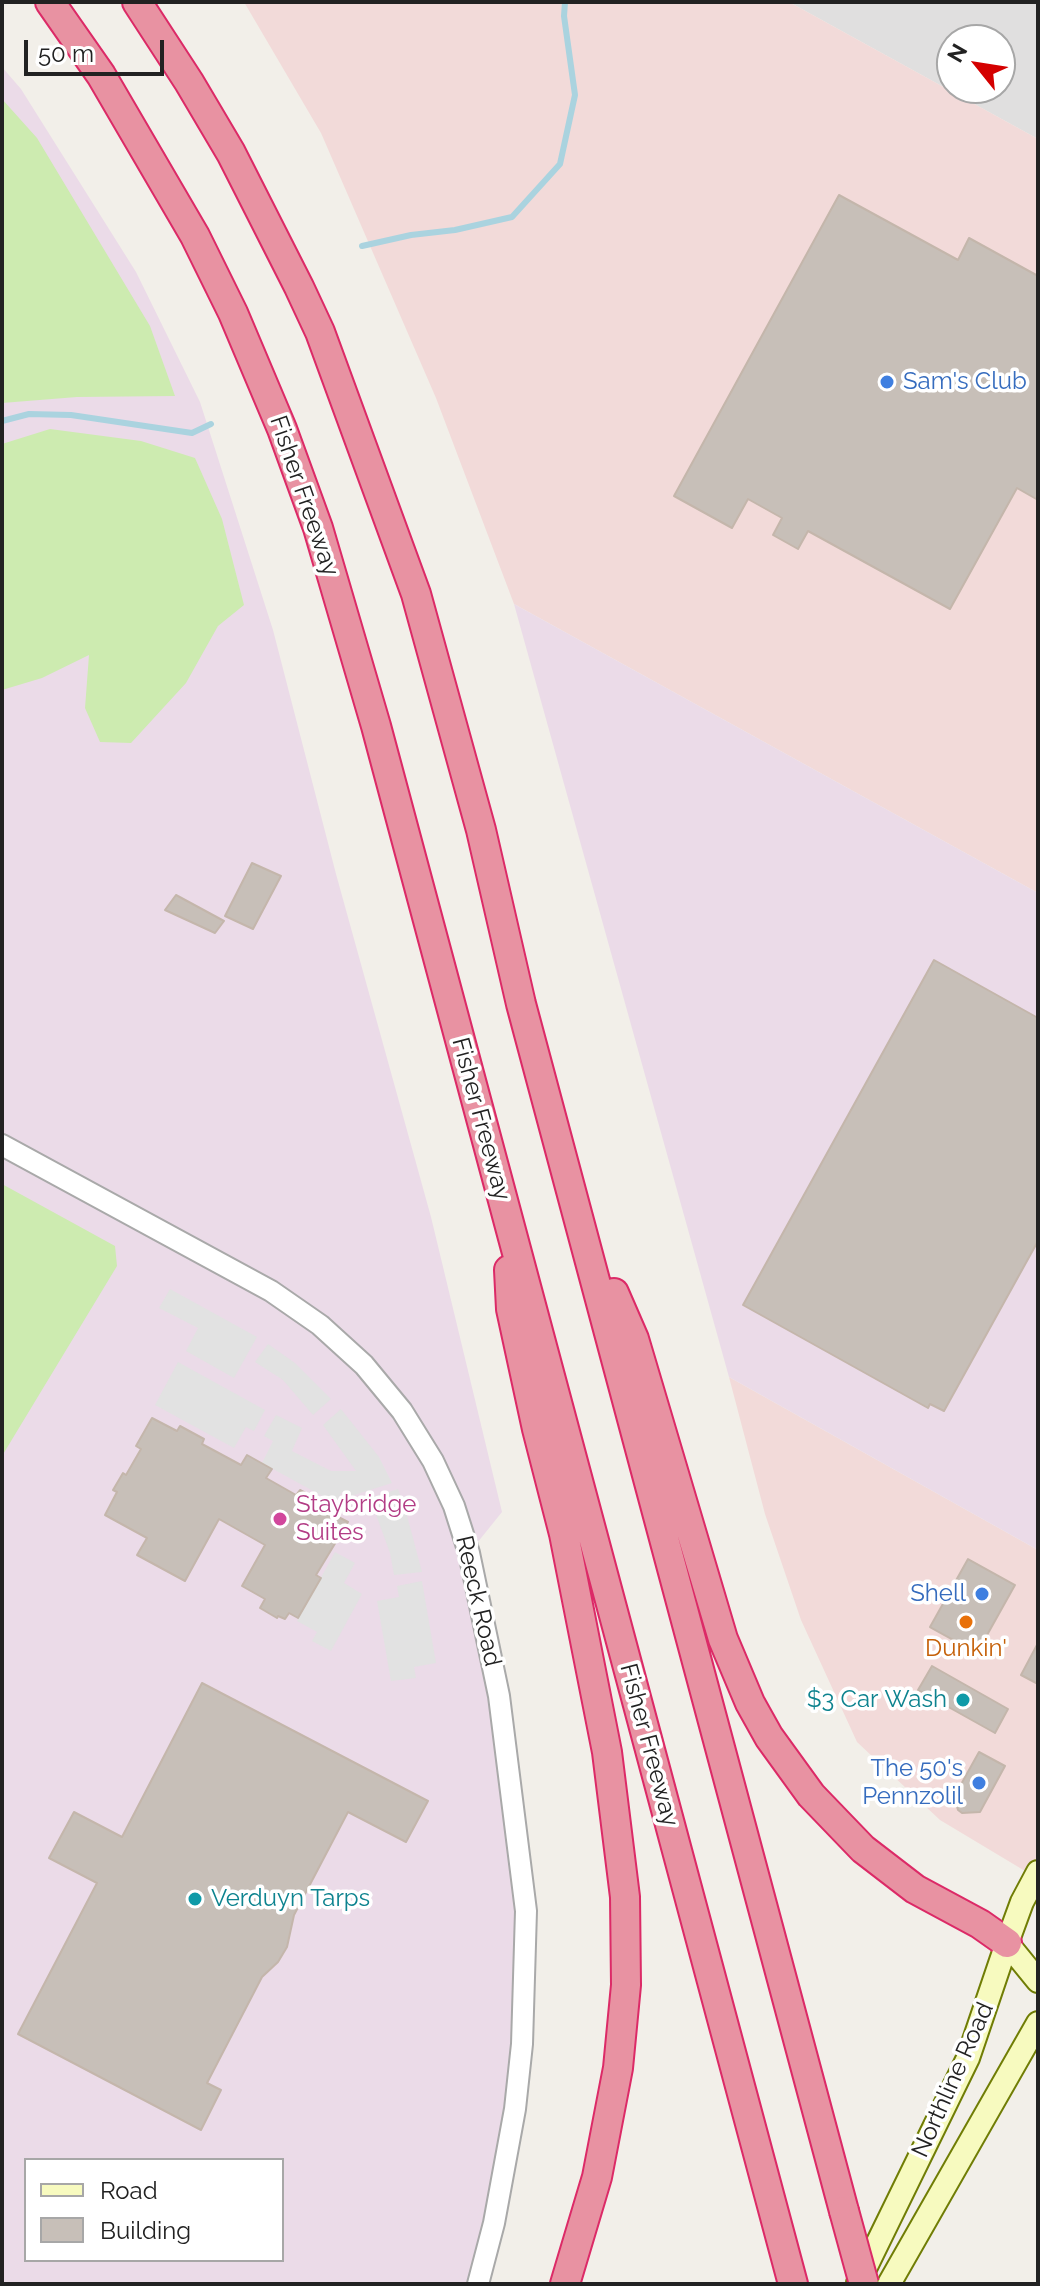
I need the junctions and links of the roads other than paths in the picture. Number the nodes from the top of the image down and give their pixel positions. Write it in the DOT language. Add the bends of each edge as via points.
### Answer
graph roads {
  1 [pos="50,2"];
  2 [pos="137,2"];
  3 [pos="2,1145"];
  4 [pos="575,1202"];
  5 [pos="506,1213"];
  6 [pos="1038,1872"];
  7 [pos="1007,1943"];
  8 [pos="1038,1956"];
  9 [pos="1038,1981"];
  10 [pos="1038,2023"];
  11 [pos="478,2284"];
  12 [pos="565,2284"];
  13 [pos="793,2284"];
  14 [pos="858,2284"];
  15 [pos="864,2284"];
  16 [pos="889,2284"];
  1 -- 5 [label="highway, Fisher Freeway" via="101,75 195,236 282,429 353,643"];
  2 -- 4 [label="highway" via="261,208 320,332 379,488 416,594 481,830"];
  3 -- 11 [label="street, Reeck Road" via="271,1291 320,1325 364,1365 402,1411 454,1506 499,1696 526,1911 515,2109"];
  4 -- 7 [label="highway" via="634,1339 723,1639 769,1737 811,1795 863,1849 915,1889"];
  4 -- 15 [label="highway, bridge"];
  5 -- 12 [label="highway" via="511,1309 564,1534 607,1752 626,1910 618,2068 597,2177"];
  5 -- 13 [label="highway, Fisher Freeway"];
  6 -- 7 [label="main road, Northline Road"];
  7 -- 8 [label="main road"];
  7 -- 9 [label="main road"];
  7 -- 14 [label="main road, Northline Road" via="968,2058"];
  10 -- 16 [label="main road, Northline Road"];
}
